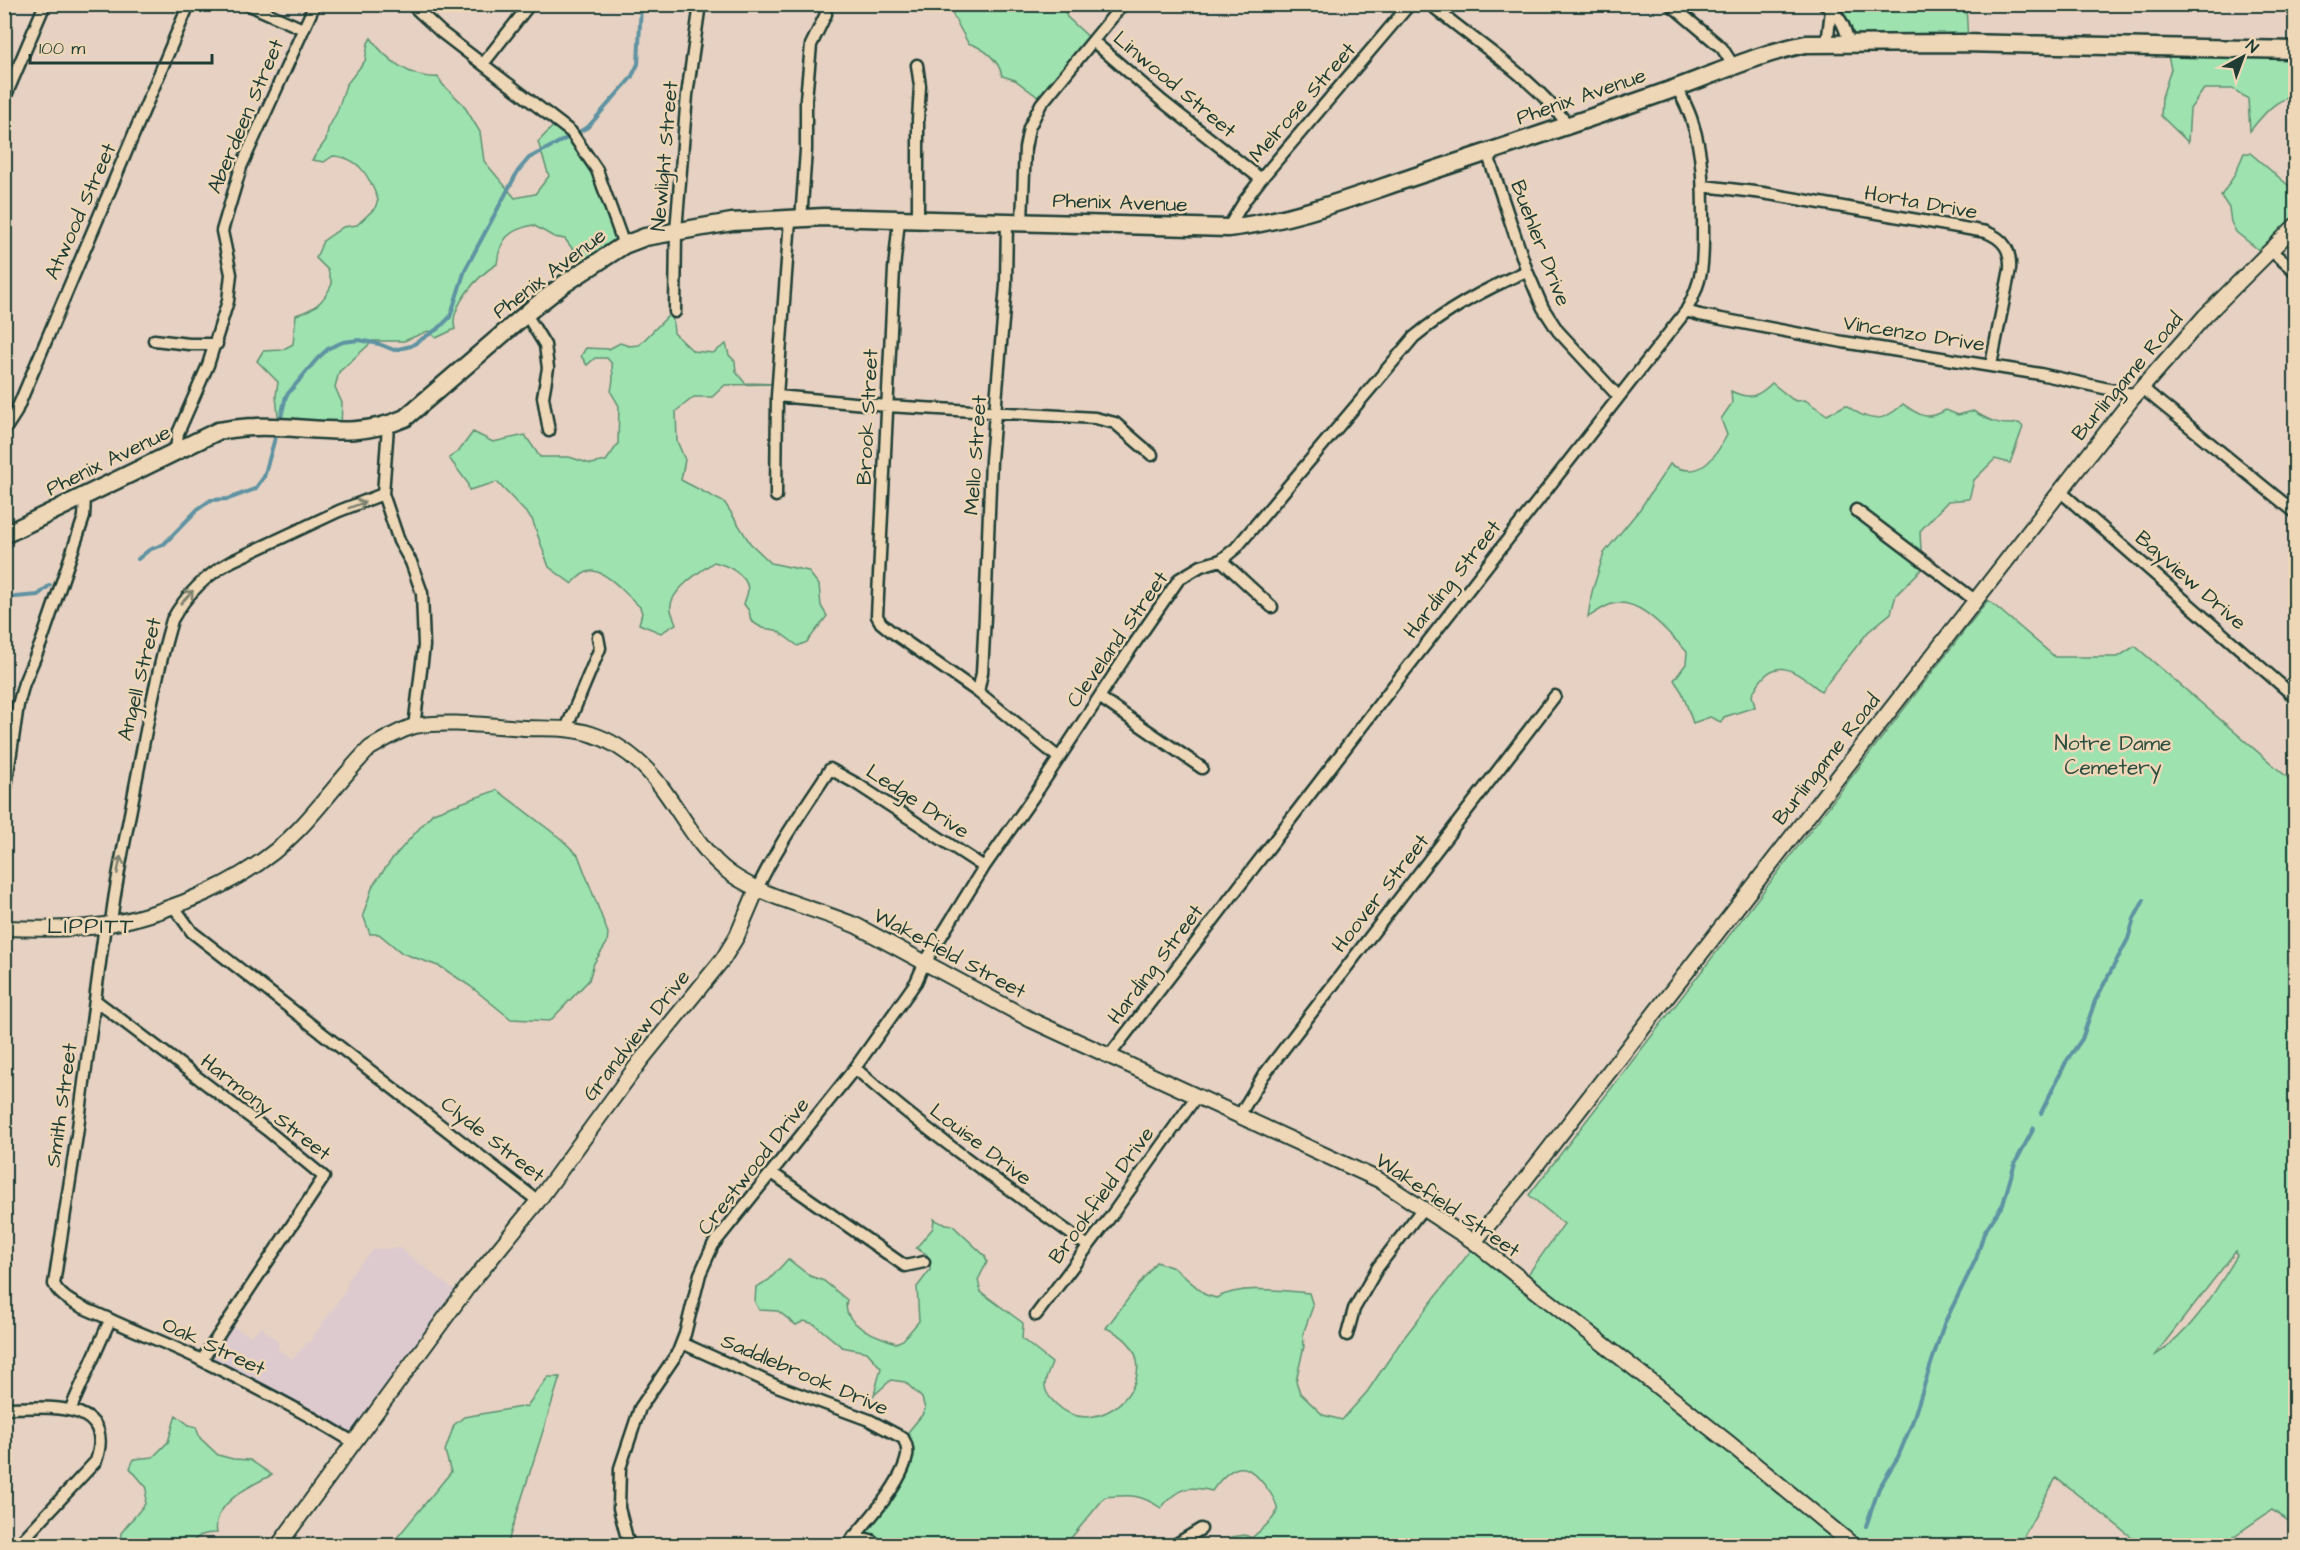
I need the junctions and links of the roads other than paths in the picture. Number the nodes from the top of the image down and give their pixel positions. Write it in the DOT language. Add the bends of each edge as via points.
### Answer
graph roads {
  1 [pos="45,4"];
  2 [pos="189,4"];
  3 [pos="247,4"];
  4 [pos="315,4"];
  5 [pos="411,4"];
  6 [pos="530,4"];
  7 [pos="700,4"];
  8 [pos="1123,4"];
  9 [pos="1410,4"];
  10 [pos="1430,4"];
  11 [pos="1670,4"];
  12 [pos="1828,7"];
  13 [pos="826,14"];
  14 [pos="303,29"];
  15 [pos="1093,41"];
  16 [pos="1827,44"];
  17 [pos="1850,44"];
  18 [pos="2295,50"];
  19 [pos="483,64"];
  20 [pos="917,65"];
  21 [pos="1733,65"];
  22 [pos="1677,87"];
  23 [pos="4,100"];
  24 [pos="1568,125"];
  25 [pos="1486,152"];
  26 [pos="1261,180"];
  27 [pos="1704,186"];
  28 [pos="795,220"];
  29 [pos="899,220"];
  30 [pos="918,220"];
  31 [pos="1014,221"];
  32 [pos="2295,225"];
  33 [pos="1228,228"];
  34 [pos="676,231"];
  35 [pos="624,245"];
  36 [pos="2270,250"];
  37 [pos="1527,271"];
  38 [pos="2295,272"];
  39 [pos="1686,310"];
  40 [pos="675,312"];
  41 [pos="526,314"];
  42 [pos="154,340"];
  43 [pos="217,344"];
  44 [pos="1991,365"];
  45 [pos="2139,391"];
  46 [pos="777,396"];
  47 [pos="1618,396"];
  48 [pos="887,406"];
  49 [pos="997,412"];
  50 [pos="388,426"];
  51 [pos="4,431"];
  52 [pos="549,431"];
  53 [pos="176,450"];
  54 [pos="1152,455"];
  55 [pos="2061,492"];
  56 [pos="383,494"];
  57 [pos="85,496"];
  58 [pos="776,496"];
  59 [pos="1856,510"];
  60 [pos="2295,513"];
  61 [pos="4,535"];
  62 [pos="1221,560"];
  63 [pos="1976,601"];
  64 [pos="1272,607"];
  65 [pos="598,637"];
  66 [pos="978,692"];
  67 [pos="1555,696"];
  68 [pos="1099,698"];
  69 [pos="2295,698"];
  70 [pos="414,727"];
  71 [pos="566,729"];
  72 [pos="1059,758"];
  73 [pos="1202,768"];
  74 [pos="4,800"];
  75 [pos="984,867"];
  76 [pos="757,889"];
  77 [pos="174,907"];
  78 [pos="108,924"];
  79 [pos="4,928"];
  80 [pos="924,964"];
  81 [pos="94,1000"];
  82 [pos="1109,1056"];
  83 [pos="855,1068"];
  84 [pos="1196,1097"];
  85 [pos="1239,1116"];
  86 [pos="772,1173"];
  87 [pos="538,1201"];
  88 [pos="1423,1208"];
  89 [pos="1474,1242"];
  90 [pos="1088,1246"];
  91 [pos="924,1262"];
  92 [pos="56,1290"];
  93 [pos="1036,1315"];
  94 [pos="110,1320"];
  95 [pos="1347,1335"];
  96 [pos="682,1343"];
  97 [pos="202,1360"];
  98 [pos="4,1408"];
  99 [pos="71,1408"];
  100 [pos="353,1442"];
  101 [pos="1201,1529"];
  102 [pos="854,1536"];
  103 [pos="17,1545"];
  104 [pos="278,1545"];
  105 [pos="629,1545"];
  106 [pos="846,1545"];
  107 [pos="878,1545"];
  108 [pos="1173,1545"];
  109 [pos="1854,1545"];
  1 -- 23 [label="street"];
  2 -- 51 [label="street, Atwood Street" via="15,414"];
  3 -- 14 [label="street"];
  4 -- 14 [label="street, Aberdeen Street"];
  5 -- 19 [label="street"];
  6 -- 19 [label="street"];
  7 -- 34 [label="street, Newlight Street" via="687,95"];
  8 -- 15 [label="street, Mello Street"];
  9 -- 26 [label="street, Melrose Street"];
  10 -- 24 [label="street" via="1533,86"];
  11 -- 21 [label="street" via="1722,48"];
  12 -- 16 [label="street"];
  12 -- 17 [label="street" via="1844,23"];
  13 -- 28 [label="street" via="810,45 806,150"];
  14 -- 43 [label="street, Aberdeen Street" via="241,167 226,213 222,231 231,274"];
  15 -- 26 [label="street, Linwood Street"];
  15 -- 31 [label="street, Mello Street" via="1041,105 1029,128"];
  16 -- 17 [label="main road, Phenix Avenue"];
  16 -- 21 [label="main road, Phenix Avenue" via="1786,48"];
  17 -- 18 [label="main road, Phenix Avenue"];
  19 -- 35 [label="street" via="577,140 597,170"];
  20 -- 30 [label="street"];
  21 -- 22 [label="main road, Phenix Avenue"];
  22 -- 24 [label="main road, Phenix Avenue"];
  22 -- 27 [label="street, Harding Street" via="1692,119"];
  24 -- 25 [label="main road, Phenix Avenue"];
  25 -- 33 [label="main road, Phenix Avenue" via="1304,212"];
  25 -- 37 [label="street, Buehler Drive"];
  26 -- 33 [label="street, Melrose Street"];
  27 -- 39 [label="street, Harding Street" via="1702,274"];
  27 -- 44 [label="street, Horta Drive" via="1763,193 1996,236 2010,255 2010,269"];
  28 -- 29 [label="main road, Phenix Avenue"];
  28 -- 34 [label="main road, Phenix Avenue" via="732,222"];
  28 -- 46 [label="street"];
  29 -- 30 [label="main road, Phenix Avenue"];
  29 -- 48 [label="street, Brook Street"];
  30 -- 31 [label="main road, Phenix Avenue"];
  31 -- 33 [label="main road, Phenix Avenue"];
  31 -- 49 [label="street, Mello Street"];
  32 -- 36 [label="street, Burlingame Road"];
  34 -- 35 [label="main road, Phenix Avenue"];
  34 -- 40 [label="street, Newlight Street"];
  35 -- 41 [label="main road, Phenix Avenue"];
  36 -- 38 [label="street"];
  36 -- 45 [label="street, Burlingame Road"];
  37 -- 47 [label="street, Buehler Drive" via="1550,321"];
  37 -- 62 [label="street, Cleveland Street" via="1461,304 1414,337 1236,548"];
  39 -- 44 [label="street, Vincenzo Drive" via="1832,340"];
  39 -- 47 [label="street, Harding Street"];
  41 -- 50 [label="main road, Phenix Avenue" via="405,418"];
  41 -- 52 [label="street" via="545,345 548,368 543,397"];
  42 -- 43 [label="street"];
  43 -- 53 [label="street, Aberdeen Street" via="177,433"];
  44 -- 45 [label="street, Vincenzo Drive"];
  45 -- 55 [label="street, Burlingame Road"];
  45 -- 60 [label="street"];
  46 -- 48 [label="street"];
  46 -- 58 [label="street"];
  47 -- 82 [label="street, Harding Street"];
  48 -- 49 [label="street"];
  48 -- 66 [label="street, Brook Street" via="877,616 880,623"];
  49 -- 54 [label="street" via="1108,420"];
  49 -- 66 [label="street, Mello Street"];
  50 -- 53 [label="main road, Phenix Avenue" via="354,432 239,428 218,431"];
  50 -- 56 [label="street"];
  53 -- 57 [label="main road, Phenix Avenue"];
  55 -- 63 [label="street, Burlingame Road"];
  55 -- 69 [label="street, Bayview Drive"];
  56 -- 70 [label="street" via="422,593 424,646"];
  78 -- 56 [label="street, Angell Street, one-way" via="165,642 180,605 214,571"];
  57 -- 61 [label="main road, Phenix Avenue"];
  57 -- 74 [label="street" via="84,517 18,705"];
  59 -- 63 [label="street"];
  62 -- 64 [label="street"];
  62 -- 68 [label="street, Cleveland Street" via="1179,579"];
  63 -- 89 [label="street, Burlingame Road"];
  65 -- 71 [label="street" via="600,648"];
  66 -- 72 [label="street"];
  67 -- 85 [label="street, Hoover Street" via="1263,1076"];
  68 -- 72 [label="street, Cleveland Street"];
  68 -- 73 [label="street"];
  70 -- 71 [label="street, Wakefield Street" via="431,724"];
  70 -- 77 [label="street, Wakefield Street" via="370,748 298,830 274,851 212,890"];
  71 -- 76 [label="street, Wakefield Street" via="603,738 633,757 654,778 713,857"];
  72 -- 75 [label="street, Cleveland Street"];
  75 -- 76 [label="street, Ledge Drive" via="830,769 798,813"];
  75 -- 80 [label="street, Cleveland Street"];
  76 -- 80 [label="street, Wakefield Street" via="857,926"];
  76 -- 87 [label="street, Grandview Drive" via="723,959 641,1060"];
  77 -- 78 [label="street, Wakefield Street"];
  77 -- 87 [label="street, Clyde Street" via="192,932"];
  78 -- 79 [label="street, Wakefield Street"];
  78 -- 81 [label="street, Smith Street"];
  80 -- 82 [label="street, Wakefield Street"];
  80 -- 83 [label="street, Crestwood Drive" via="916,982"];
  81 -- 92 [label="street, Smith Street"];
  81 -- 97 [label="street, Harmony Street" via="324,1177"];
  82 -- 84 [label="street, Wakefield Street"];
  83 -- 86 [label="street, Crestwood Drive"];
  83 -- 90 [label="street, Louise Drive" via="882,1093"];
  84 -- 85 [label="street, Wakefield Street"];
  84 -- 90 [label="street, Brookfield Drive"];
  85 -- 88 [label="street, Wakefield Street" via="1379,1180"];
  86 -- 91 [label="street" via="905,1266"];
  86 -- 96 [label="street, Crestwood Drive" via="713,1245 697,1285"];
  87 -- 100 [label="street, Clyde Street" via="467,1288"];
  88 -- 89 [label="street, Wakefield Street"];
  88 -- 95 [label="street" via="1368,1284 1354,1309"];
  89 -- 109 [label="street, Wakefield Street"];
  90 -- 93 [label="street, Brookfield Drive"];
  92 -- 94 [label="street, Oak Street"];
  94 -- 97 [label="street, Oak Street"];
  94 -- 99 [label="street"];
  96 -- 102 [label="street, Saddlebrook Drive" via="777,1386 869,1420 903,1438 907,1458 893,1486"];
  96 -- 105 [label="street, Crestwood Drive" via="640,1408 620,1468 619,1508"];
  97 -- 100 [label="street, Oak Street"];
  98 -- 99 [label="street"];
  99 -- 103 [label="street" via="98,1428 101,1446 96,1461"];
  100 -- 104 [label="street, Clyde Street"];
  101 -- 108 [label="street"];
  102 -- 106 [label="street"];
  102 -- 107 [label="street"];
}
